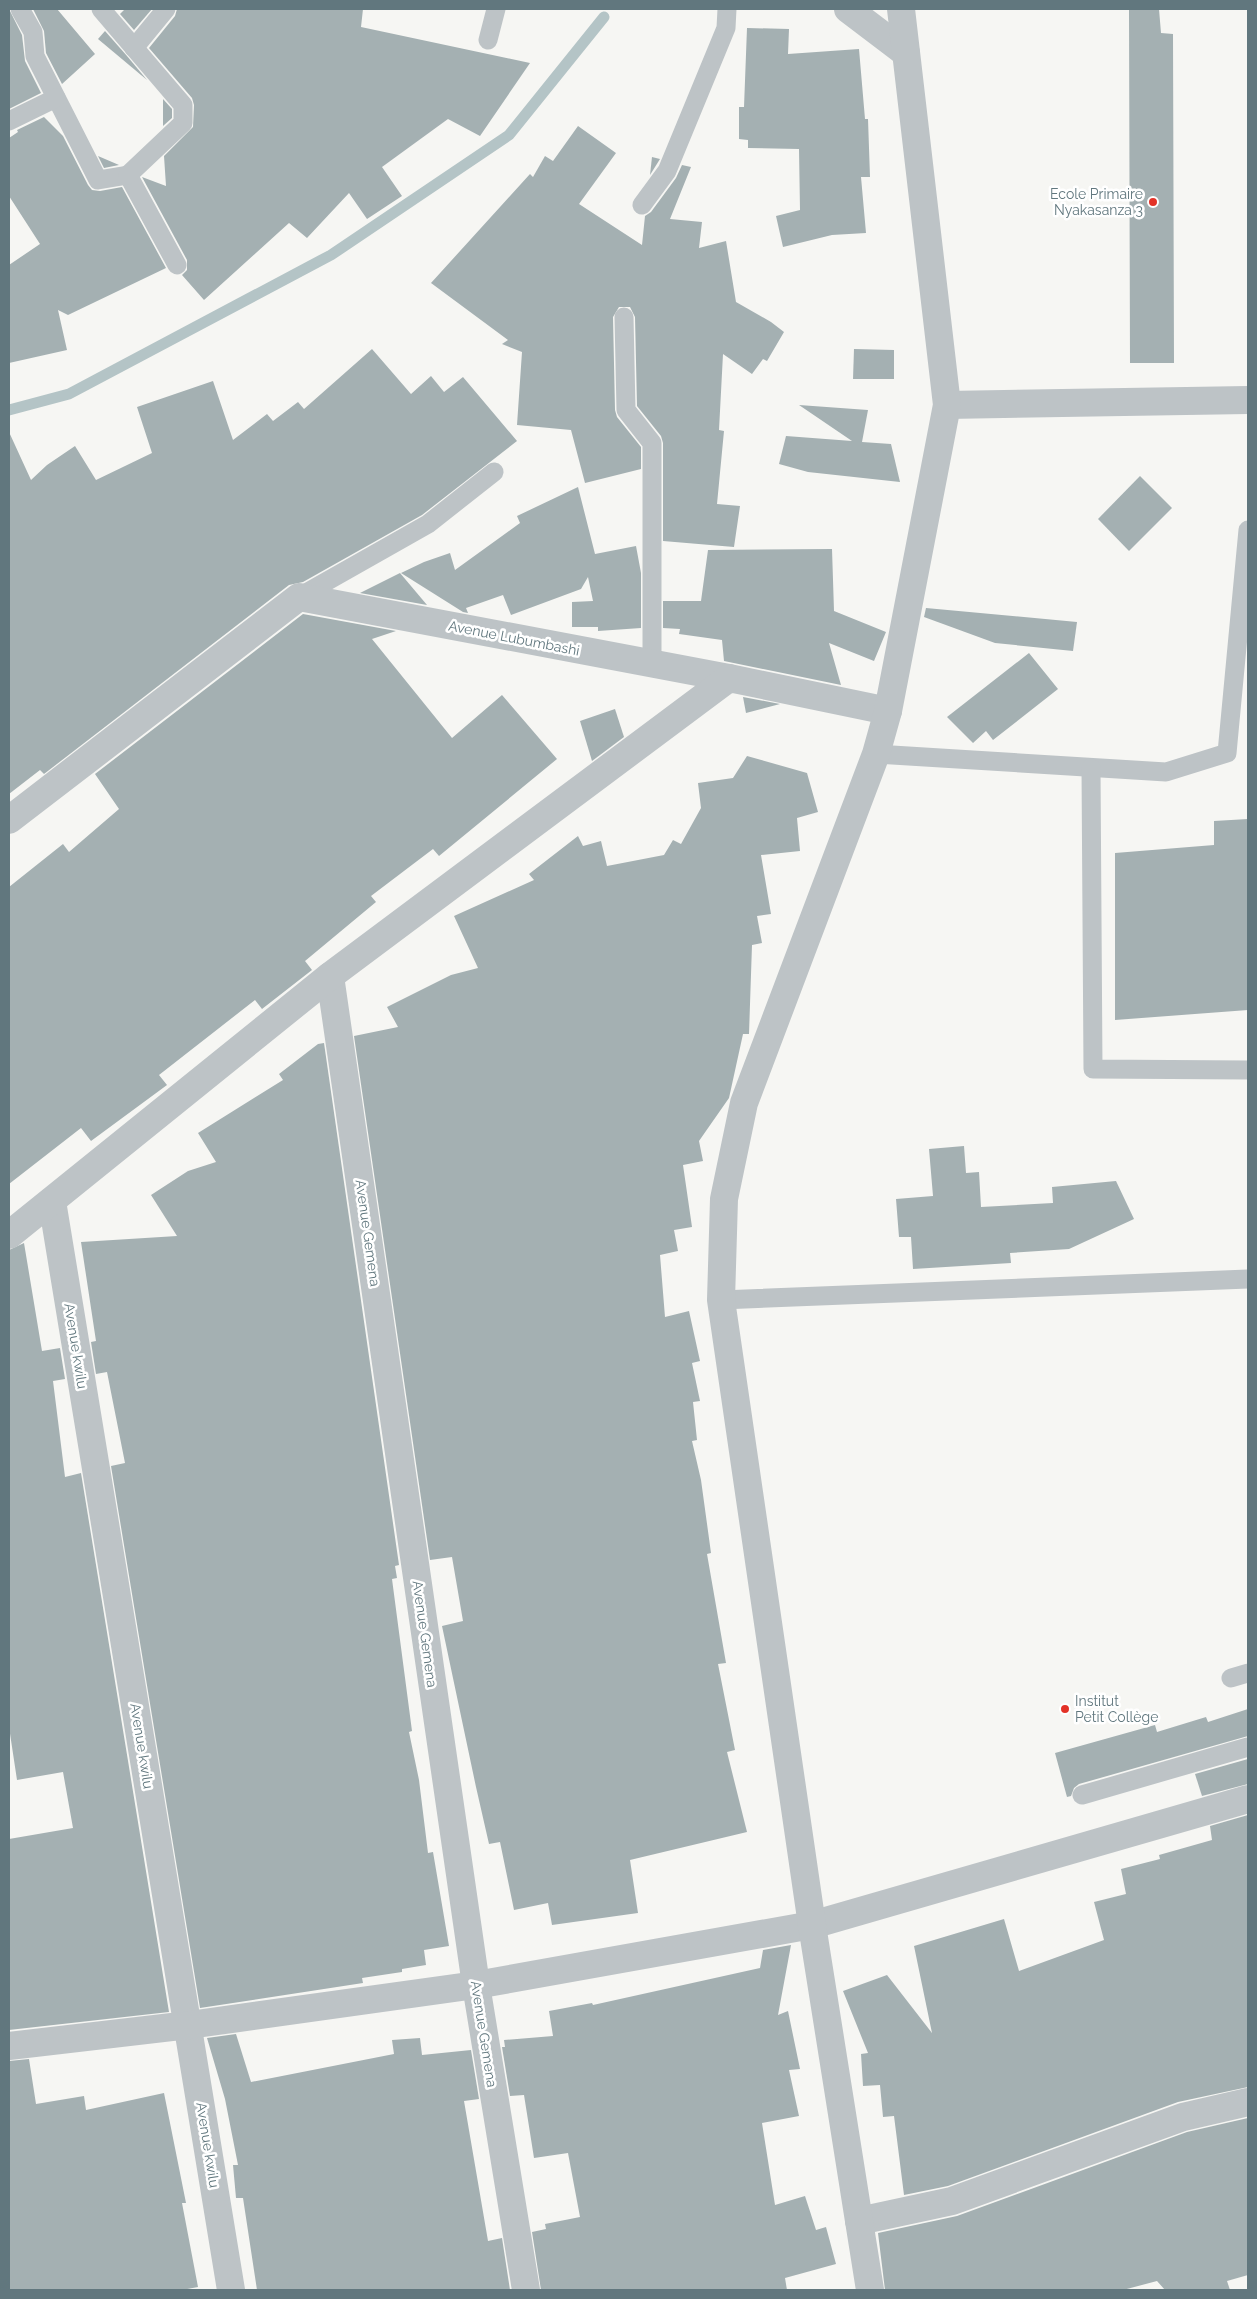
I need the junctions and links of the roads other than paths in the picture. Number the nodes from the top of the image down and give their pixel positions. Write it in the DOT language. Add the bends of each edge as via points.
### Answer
graph roads {
  1 [pos="20,9"];
  2 [pos="101,9"];
  3 [pos="166,9"];
  4 [pos="496,9"];
  5 [pos="727,9"];
  6 [pos="848,9"];
  7 [pos="901,9"];
  8 [pos="488,40"];
  9 [pos="134,48"];
  10 [pos="906,53"];
  11 [pos="56,98"];
  12 [pos="9,121"];
  13 [pos="128,175"];
  14 [pos="642,204"];
  15 [pos="177,265"];
  16 [pos="624,317"];
  17 [pos="1248,400"];
  18 [pos="947,405"];
  19 [pos="494,472"];
  20 [pos="1248,530"];
  21 [pos="299,597"];
  22 [pos="1245,608"];
  23 [pos="652,664"];
  24 [pos="729,678"];
  25 [pos="888,711"];
  26 [pos="876,754"];
  27 [pos="1091,768"];
  28 [pos="12,811"];
  29 [pos="330,976"];
  30 [pos="1248,1070"];
  31 [pos="52,1201"];
  32 [pos="9,1235"];
  33 [pos="1248,1279"];
  34 [pos="721,1300"];
  35 [pos="1248,1747"];
  36 [pos="1082,1795"];
  37 [pos="1248,1799"];
  38 [pos="812,1924"];
  39 [pos="476,1985"];
  40 [pos="189,2025"];
  41 [pos="9,2046"];
  42 [pos="1248,2102"];
  43 [pos="859,2221"];
  44 [pos="231,2290"];
  45 [pos="526,2290"];
  46 [pos="870,2290"];
  1 -- 11 [label="lane" via="33,32 35,56"];
  2 -- 9 [label="lane"];
  3 -- 9 [label="lane"];
  4 -- 8 [label="lane"];
  5 -- 14 [label="lane" via="726,28 667,171"];
  6 -- 10 [label="street"];
  7 -- 10 [label="street"];
  9 -- 13 [label="lane" via="183,105 183,123"];
  10 -- 18 [label="street"];
  11 -- 12 [label="lane"];
  11 -- 13 [label="lane" via="98,180"];
  13 -- 15 [label="lane"];
  16 -- 23 [label="lane" via="626,410 652,443"];
  17 -- 18 [label="street"];
  18 -- 25 [label="street"];
  19 -- 21 [label="lane" via="428,524"];
  20 -- 22 [label="lane"];
  21 -- 23 [label="street, Avenue Lubumbashi"];
  21 -- 28 [label="street"];
  22 -- 27 [label="lane" via="1227,753 1166,772"];
  23 -- 24 [label="street, Avenue Lubumbashi"];
  24 -- 25 [label="street, Avenue Lubumbashi"];
  24 -- 29 [label="street"];
  25 -- 26 [label="street"];
  26 -- 27 [label="lane"];
  26 -- 34 [label="street" via="744,1103 724,1199"];
  27 -- 30 [label="lane" via="1093,1069"];
  29 -- 31 [label="street"];
  29 -- 39 [label="street, Avenue Gemena"];
  31 -- 32 [label="street"];
  31 -- 40 [label="street, Avenue kwilu"];
  33 -- 34 [label="lane"];
  34 -- 38 [label="street"];
  35 -- 36 [label="lane"];
  37 -- 38 [label="street"];
  38 -- 39 [label="street"];
  38 -- 43 [label="street"];
  39 -- 40 [label="street"];
  39 -- 45 [label="street, Avenue Gemena"];
  40 -- 41 [label="street"];
  40 -- 44 [label="street, Avenue kwilu"];
  42 -- 43 [label="street" via="1183,2117 952,2202"];
  43 -- 46 [label="street"];
}
